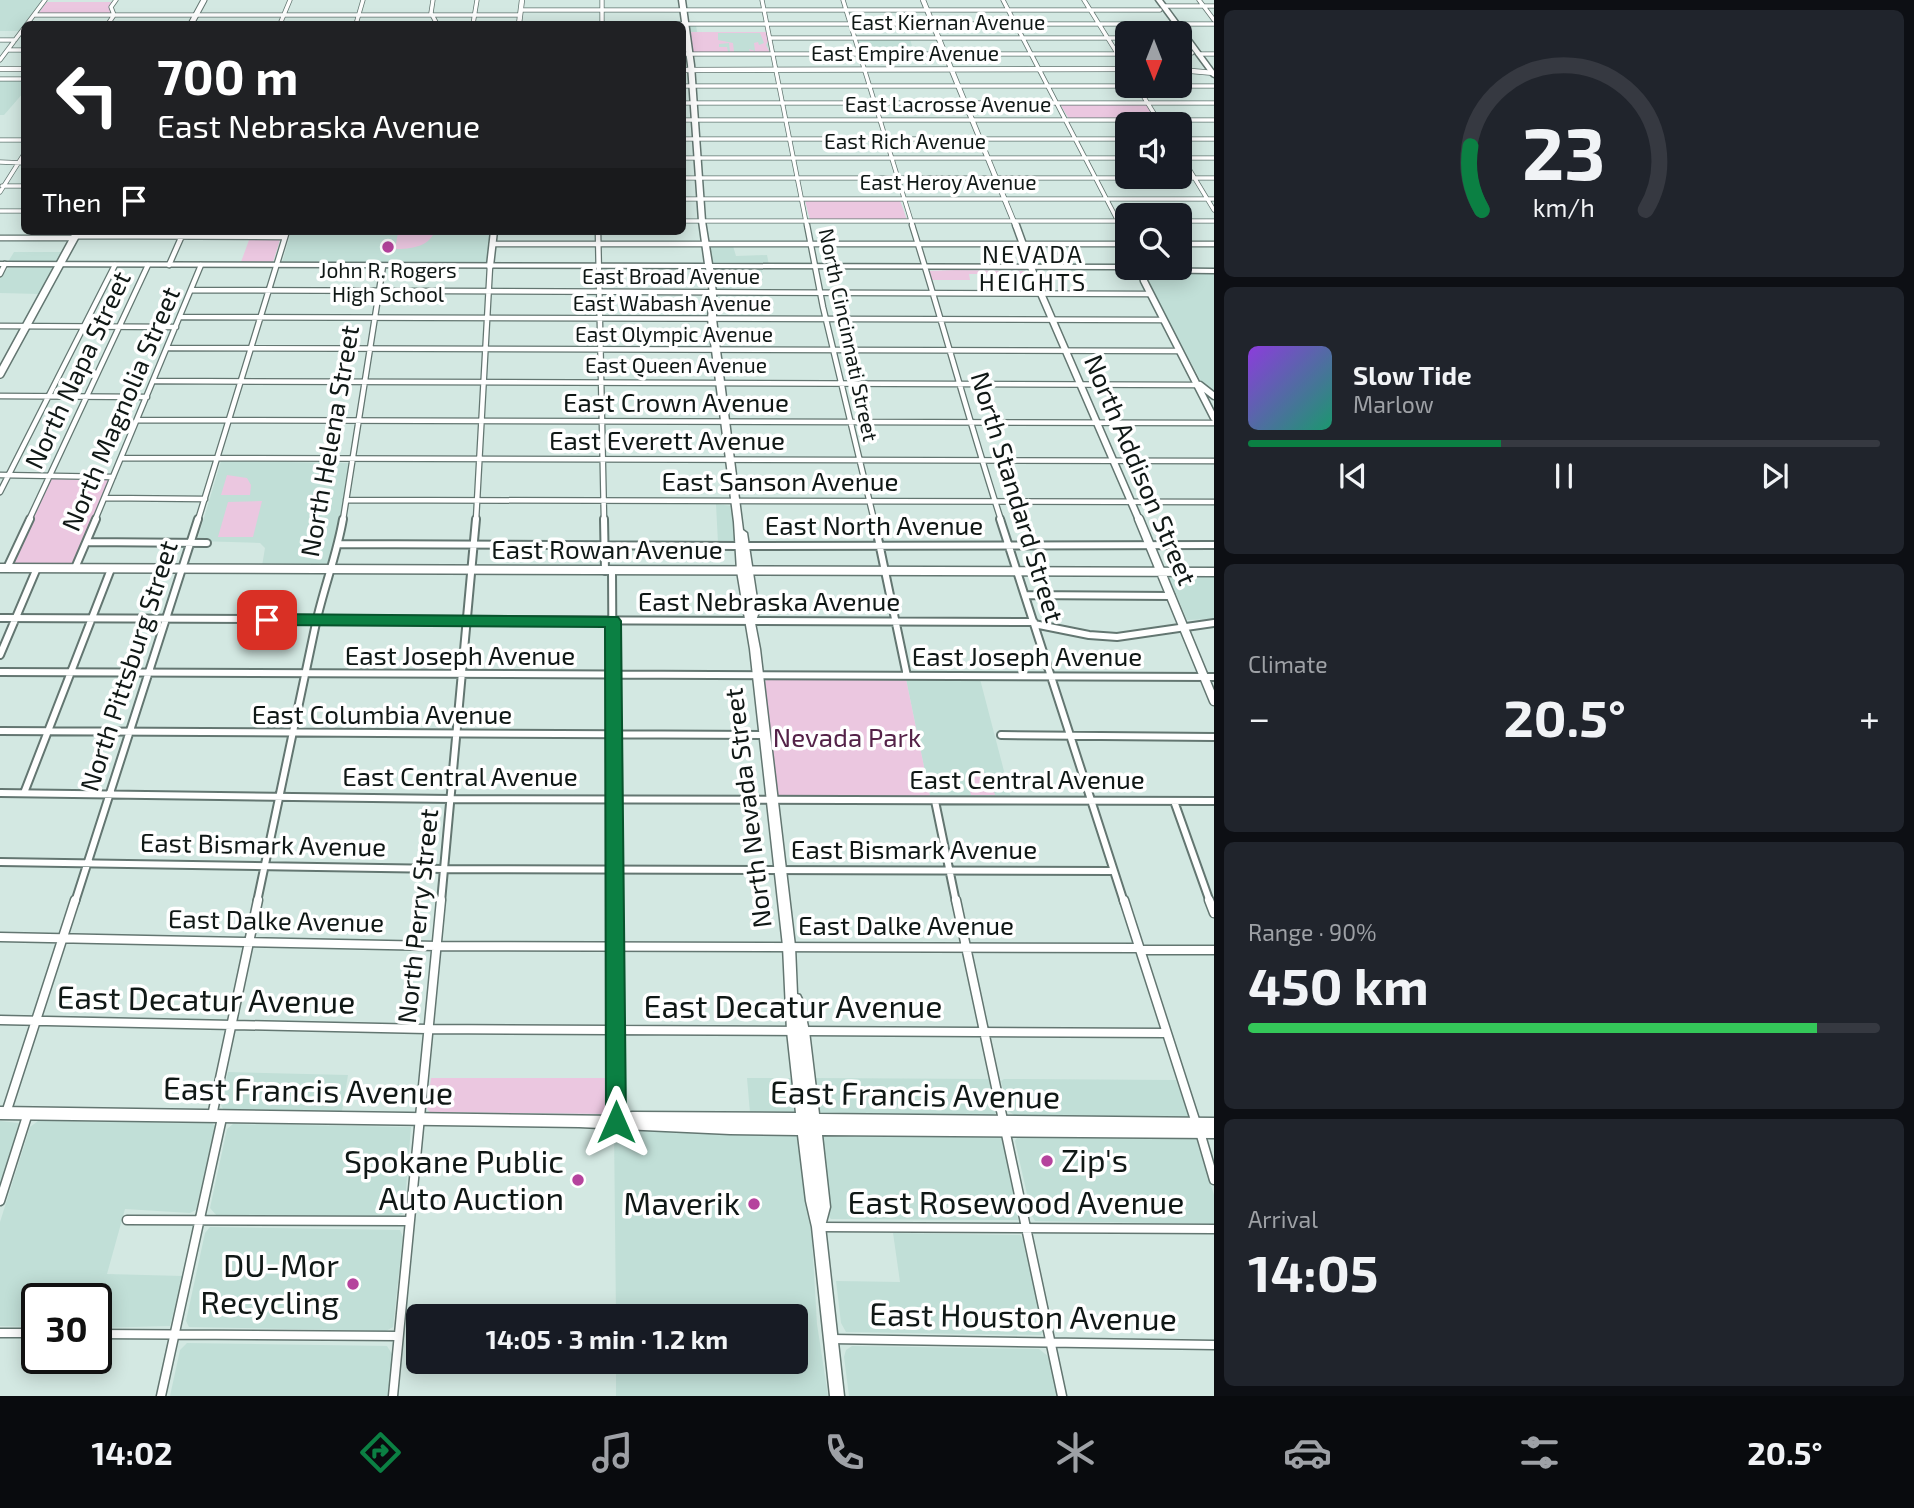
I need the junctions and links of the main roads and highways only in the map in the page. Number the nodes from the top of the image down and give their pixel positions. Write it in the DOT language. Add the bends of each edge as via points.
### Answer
graph roads {
  1 [pos="204,0"];
  2 [pos="682,0"];
  3 [pos="1156,0"];
  4 [pos="1162,8"];
  5 [pos="193,21"];
  6 [pos="684,21"];
  7 [pos="1171,21"];
  8 [pos="1172,21"];
  9 [pos="1192,50"];
  10 [pos="686,54"];
  11 [pos="687,69"];
  12 [pos="1211,72"];
  13 [pos="1214,85"];
  14 [pos="688,86"];
  15 [pos="76,235"];
  16 [pos="3,264"];
  17 [pos="61,265"];
  18 [pos="707,267"];
  19 [pos="1115,267"];
  20 [pos="1033,268"];
  21 [pos="1192,268"];
  22 [pos="1115,269"];
  23 [pos="1192,269"];
  24 [pos="1214,269"];
  25 [pos="0,374"];
  26 [pos="3,1113"];
  27 [pos="1214,1124"];
  28 [pos="809,1125"];
  29 [pos="1198,1128"];
  30 [pos="1214,1132"];
  31 [pos="836,1396"];
  1 -- 5 [label="main road"];
  2 -- 6 [label="main road, North Nevada Street"];
  3 -- 4 [label="main road"];
  4 -- 7 [label="main road"];
  4 -- 8 [label="main road"];
  9 -- 12 [label="main road"];
  10 -- 11 [label="main road, North Nevada Street"];
  11 -- 14 [label="main road, North Nevada Street"];
  12 -- 13 [label="main road"];
  14 -- 18 [label="main road, North Nevada Street"];
  15 -- 17 [label="main road"];
  16 -- 17 [label="main road"];
  17 -- 18 [label="main road"];
  17 -- 25 [label="main road"];
  18 -- 20 [label="main road"];
  18 -- 28 [label="main road, North Nevada Street" via="729,460 754,612"];
  19 -- 20 [label="main road"];
  20 -- 22 [label="main road"];
  21 -- 24 [label="main road"];
  23 -- 24 [label="main road"];
  26 -- 28 [label="main road, East Francis Avenue" via="616,1122 636,1126"];
  27 -- 29 [label="main road, East Francis Avenue"];
  28 -- 29 [label="main road, East Francis Avenue"];
  28 -- 31 [label="main road, North Nevada Street" via="812,1201"];
  29 -- 30 [label="main road, East Francis Avenue"];
}
